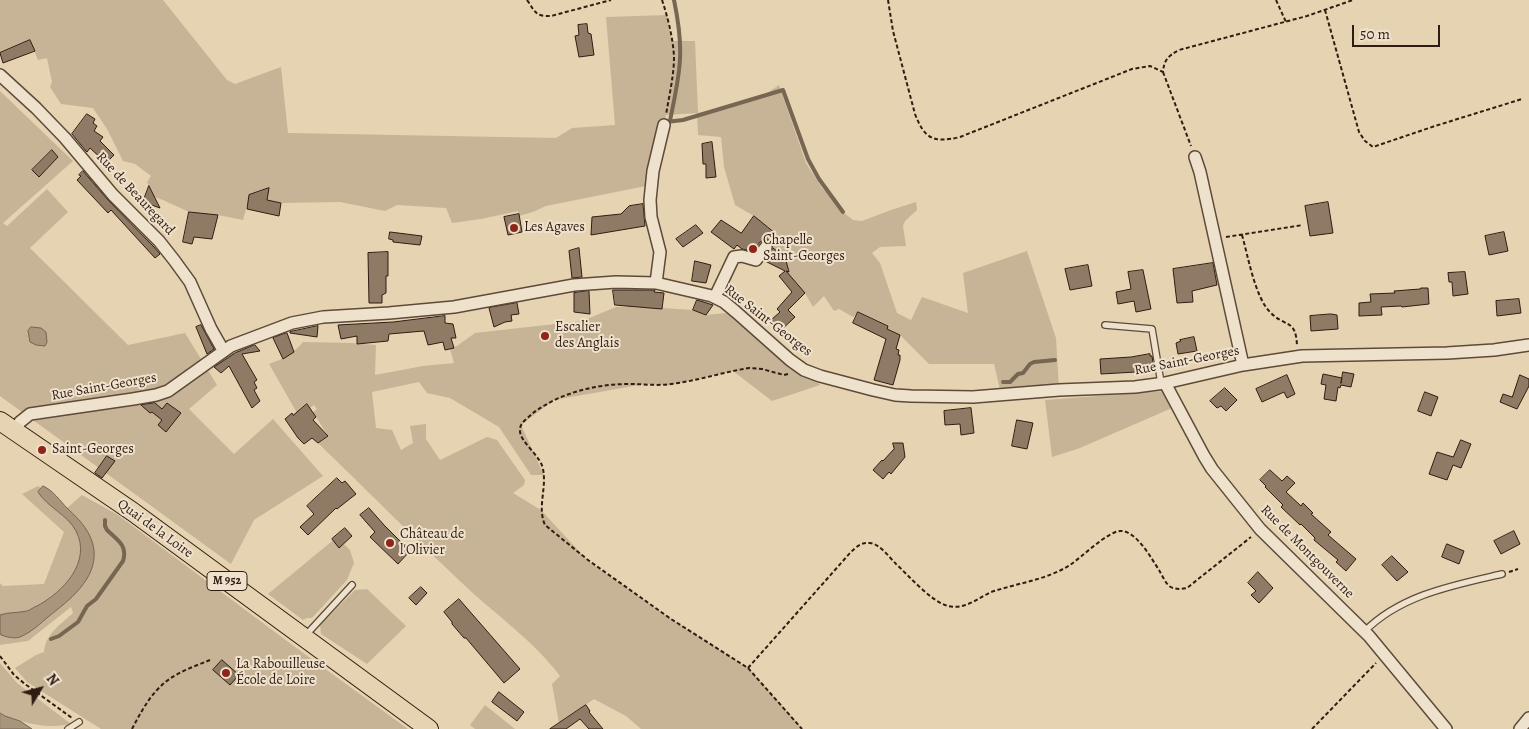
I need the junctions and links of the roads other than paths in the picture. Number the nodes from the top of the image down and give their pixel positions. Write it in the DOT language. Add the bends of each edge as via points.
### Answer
graph roads {
  1 [pos="0,75"];
  2 [pos="664,125"];
  3 [pos="1195,157"];
  4 [pos="766,247"];
  5 [pos="656,283"];
  6 [pos="715,297"];
  7 [pos="1105,325"];
  8 [pos="1529,345"];
  9 [pos="224,350"];
  10 [pos="1243,365"];
  11 [pos="1163,383"];
  12 [pos="7,426"];
  13 [pos="1502,574"];
  14 [pos="352,585"];
  15 [pos="1364,632"];
  16 [pos="304,637"];
  17 [pos="1529,718"];
  18 [pos="79,722"];
  19 [pos="68,729"];
  20 [pos="430,729"];
  21 [pos="1446,729"];
  22 [pos="1520,729"];
  1 -- 9 [label="street, Rue de Beauregard" via="36,108 113,195 159,241 190,282"];
  2 -- 5 [label="street" via="650,200 660,252"];
  3 -- 10 [label="street"];
  4 -- 6 [label="street" via="756,260 734,257"];
  5 -- 6 [label="street, Rue Saint-Georges"];
  5 -- 9 [label="street, Rue Saint-Georges" via="574,285 445,308 324,316 292,323"];
  6 -- 11 [label="street, Rue Saint-Georges" via="797,365 820,376 881,392 973,397"];
  7 -- 11 [label="lane" via="1152,329"];
  8 -- 10 [label="street, Rue Saint-Georges" via="1447,353 1298,356"];
  9 -- 12 [label="street, Rue Saint-Georges" via="168,391 30,414"];
  10 -- 11 [label="street, Rue Saint-Georges"];
  11 -- 15 [label="street, Rue de Montgouverne" via="1212,469 1260,529"];
  12 -- 16 [label="main road, Quai de la Loire / M 952" via="133,512"];
  13 -- 15 [label="lane" via="1424,595 1390,611"];
  14 -- 16 [label="lane"];
  15 -- 21 [label="street, Rue de Montgouverne"];
  16 -- 20 [label="main road, Quai de la Loire / M 952"];
  17 -- 22 [label="street"];
  18 -- 19 [label="lane"];
}
